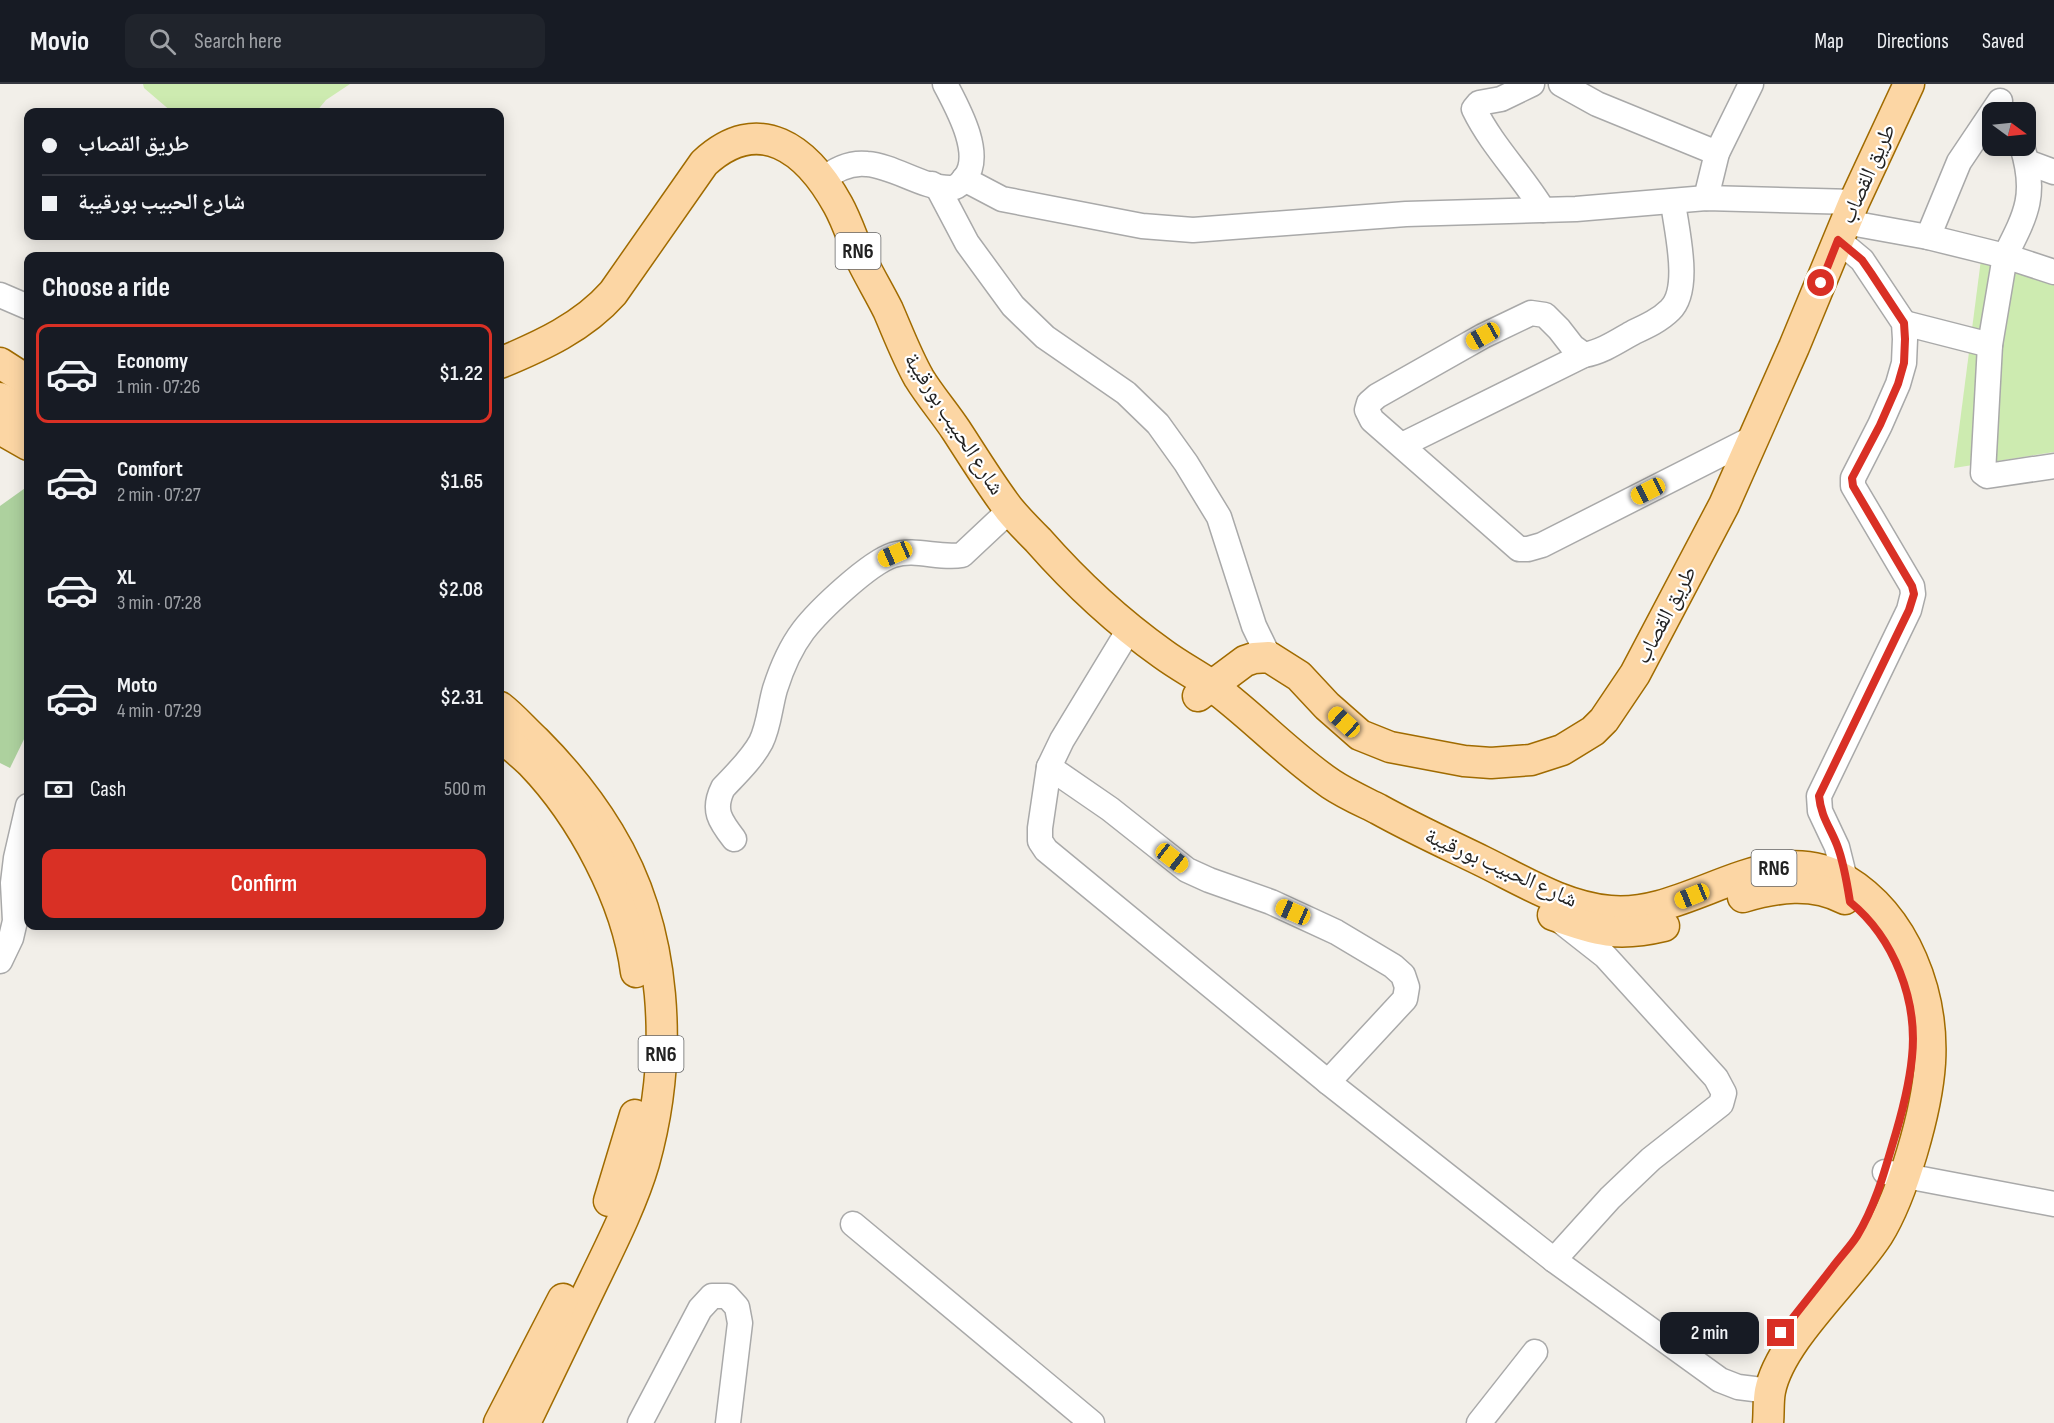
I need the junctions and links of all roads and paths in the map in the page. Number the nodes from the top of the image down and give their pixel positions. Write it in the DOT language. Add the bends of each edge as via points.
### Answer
graph roads {
  1 [pos="945,84"];
  2 [pos="1532,84"];
  3 [pos="1561,84"];
  4 [pos="1751,84"];
  5 [pos="1910,84"];
  6 [pos="2000,99"];
  7 [pos="1717,153"];
  8 [pos="2024,156"];
  9 [pos="2027,156"];
  10 [pos="2054,172"];
  11 [pos="964,179"];
  12 [pos="821,181"];
  13 [pos="932,184"];
  14 [pos="1706,198"];
  15 [pos="1672,202"];
  16 [pos="1543,210"];
  17 [pos="1846,221"];
  18 [pos="1928,237"];
  19 [pos="2005,256"];
  20 [pos="2054,272"];
  21 [pos="0,296"];
  22 [pos="24,305"];
  23 [pos="1904,323"];
  24 [pos="1990,345"];
  25 [pos="1584,355"];
  26 [pos="0,356"];
  27 [pos="504,361"];
  28 [pos="0,363"];
  29 [pos="24,364"];
  30 [pos="24,378"];
  31 [pos="0,398"];
  32 [pos="24,412"];
  33 [pos="0,429"];
  34 [pos="1755,436"];
  35 [pos="24,443"];
  36 [pos="1402,445"];
  37 [pos="2054,466"];
  38 [pos="1010,510"];
  39 [pos="1130,628"];
  40 [pos="1269,657"];
  41 [pos="1204,691"];
  42 [pos="504,711"];
  43 [pos="504,739"];
  44 [pos="1049,767"];
  45 [pos="24,824"];
  46 [pos="734,839"];
  47 [pos="1848,891"];
  48 [pos="1554,916"];
  49 [pos="0,961"];
  50 [pos="1328,1082"];
  51 [pos="1894,1173"];
  52 [pos="2054,1204"];
  53 [pos="853,1224"];
  54 [pos="1554,1260"];
  55 [pos="1535,1352"];
  56 [pos="1761,1391"];
  57 [pos="499,1423"];
  58 [pos="525,1423"];
  59 [pos="640,1423"];
  60 [pos="728,1423"];
  61 [pos="1092,1423"];
  62 [pos="1479,1423"];
  63 [pos="1752,1423"];
  64 [pos="1768,1423"];
  1 -- 11 [label="street" via="962,117 972,153"];
  2 -- 16 [label="street" via="1501,99 1479,103 1474,109 1486,133"];
  3 -- 7 [label="street" via="1597,104"];
  4 -- 7 [label="street"];
  5 -- 17 [label="main road, طريق القصاب"];
  6 -- 18 [label="street" via="1959,162"];
  7 -- 14 [label="street"];
  8 -- 19 [label="street" via="2031,190 2024,219"];
  9 -- 10 [label="street"];
  11 -- 13 [label="street" via="951,188"];
  11 -- 16 [label="street" via="1002,199 1142,226 1193,231 1406,214"];
  12 -- 13 [label="street" via="848,165 867,164"];
  12 -- 27 [label="main road, شارع الحبيب بورقيبة / RN6" via="807,163 784,146 763,138 733,142 704,163 598,310 543,345"];
  12 -- 38 [label="main road, شارع الحبيب بورقيبة / RN6" via="838,204 919,378"];
  13 -- 40 [label="street" via="938,188 967,243 1013,306 1045,337 1126,393 1158,424 1186,463 1219,517 1254,627"];
  14 -- 15 [label="street"];
  14 -- 17 [label="street"];
  15 -- 16 [label="street"];
  15 -- 25 [label="street" via="1682,278 1672,309 1596,353"];
  17 -- 18 [label="street"];
  17 -- 23 [label="street" via="1862,260"];
  17 -- 34 [label="main road, طريق القصاب"];
  18 -- 19 [label="street"];
  19 -- 20 [label="street"];
  19 -- 24 [label="street"];
  21 -- 22 [label="street"];
  23 -- 24 [label="street"];
  23 -- 47 [label="street" via="1904,363 1898,384 1852,478 1914,594 1819,796 1820,811 1838,847"];
  24 -- 37 [label="street" via="1983,473 1987,476"];
  25 -- 36 [label="street"];
  25 -- 36 [label="street" via="1545,315 1531,313 1369,403 1367,410 1372,420"];
  26 -- 29 [label="main road"];
  28 -- 30 [label="main road"];
  31 -- 32 [label="main road"];
  33 -- 35 [label="main road"];
  34 -- 36 [label="street" via="1528,549 1519,549"];
  34 -- 40 [label="main road, طريق القصاب" via="1724,505 1635,674 1604,720 1562,750 1531,760 1491,763 1390,747 1360,735 1299,676"];
  38 -- 39 [label="main road, شارع الحبيب بورقيبة / RN6" via="1064,570"];
  38 -- 46 [label="street" via="962,555 920,552 895,554 882,560 802,631 776,688 761,742 720,795 720,821"];
  39 -- 41 [label="main road, شارع الحبيب بورقيبة / RN6"];
  39 -- 44 [label="street"];
  40 -- 41 [label="main road" via="1245,661"];
  41 -- 47 [label="main road, شارع الحبيب بورقيبة / RN6" via="1331,784 1421,833 1563,901 1609,911 1637,911 1670,904 1752,873 1788,866 1810,867"];
  41 -- 48 [label="main road, شارع الحبيب بورقيبة / RN6" via="1321,799 1358,821"];
  42 -- 58 [label="main road, RN6" via="554,760 587,800 631,876 658,974 662,1031 658,1097 644,1164 614,1240"];
  43 -- 57 [label="main road, RN6" via="531,763 556,794 604,868 635,959 642,1011 642,1067 633,1124 612,1194"];
  44 -- 50 [label="street" via="1040,828 1040,841 1046,850"];
  44 -- 50 [label="street" via="1187,870 1336,932 1403,975 1405,999"];
  45 -- 49 [label="street" via="15,866 15,921"];
  47 -- 48 [label="main road, شارع الحبيب بورقيبة / RN6" via="1836,895 1815,888 1772,889 1641,931 1593,929"];
  47 -- 51 [label="main road, شارع الحبيب بورقيبة / RN6" via="1878,908 1894,927 1918,974 1930,1029 1930,1066 1916,1094 1922,1115"];
  48 -- 54 [label="street" via="1605,956 1716,1078 1724,1093 1721,1104 1651,1159"];
  50 -- 54 [label="street"];
  51 -- 52 [label="street"];
  51 -- 56 [label="main road, شارع الحبيب بورقيبة / RN6" via="1891,1210 1877,1235 1794,1341"];
  53 -- 61 [label="street"];
  54 -- 56 [label="street" via="1720,1380"];
  55 -- 62 [label="street"];
  56 -- 63 [label="main road, شارع الحبيب بورقيبة / RN6" via="1750,1410"];
  56 -- 64 [label="main road, شارع الحبيب بورقيبة / RN6"];
  59 -- 60 [label="street" via="700,1309 712,1296 727,1296 737,1307 740,1323"];
}
